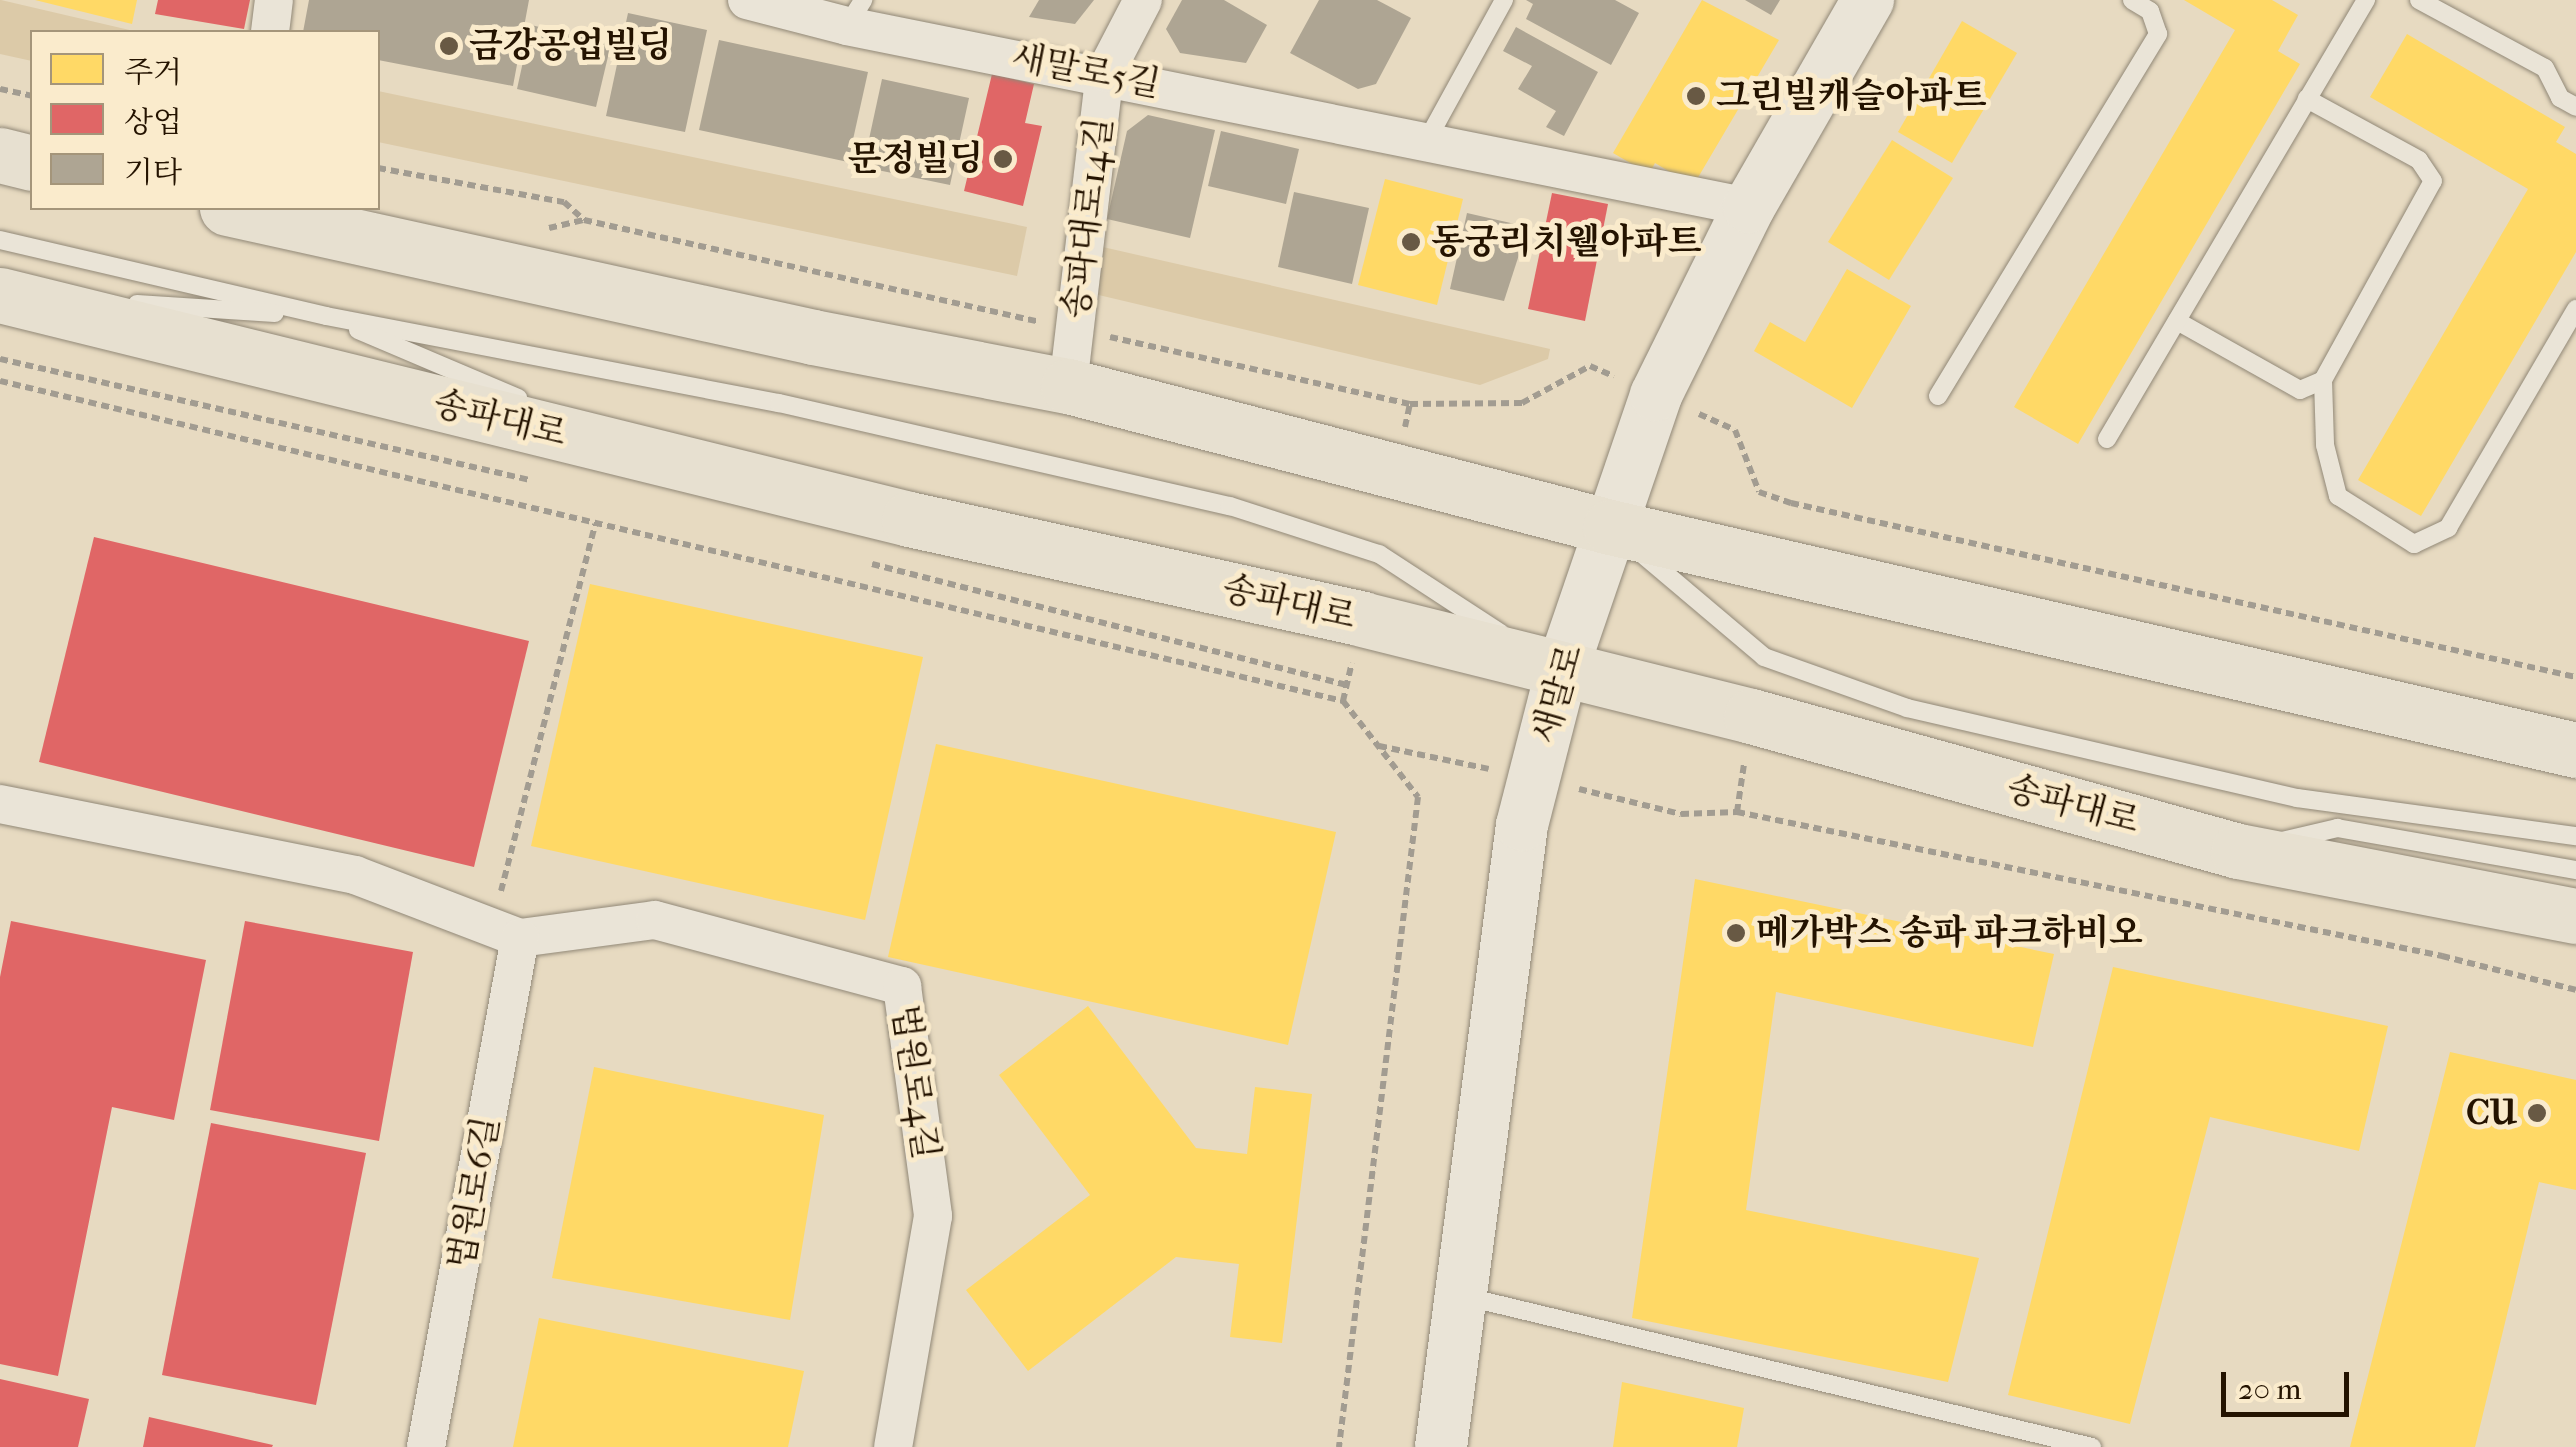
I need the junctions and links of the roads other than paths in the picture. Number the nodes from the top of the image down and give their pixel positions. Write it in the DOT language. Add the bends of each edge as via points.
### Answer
graph roads {
  1 [pos="274,0"];
  2 [pos="747,0"];
  3 [pos="1143,0"];
  4 [pos="1504,0"];
  5 [pos="1868,0"];
  6 [pos="2132,0"];
  7 [pos="2366,0"];
  8 [pos="2419,0"];
  9 [pos="855,13"];
  10 [pos="270,30"];
  11 [pos="1104,73"];
  12 [pos="2307,99"];
  13 [pos="2576,107"];
  14 [pos="1426,142"];
  15 [pos="0,155"];
  16 [pos="30,162"];
  17 [pos="1749,207"];
  18 [pos="242,210"];
  19 [pos="0,240"];
  20 [pos="3,296"];
  21 [pos="2576,309"];
  22 [pos="326,316"];
  23 [pos="2177,321"];
  24 [pos="2323,380"];
  25 [pos="1068,386"];
  26 [pos="1938,396"];
  27 [pos="2107,439"];
  28 [pos="652,456"];
  29 [pos="1610,527"];
  30 [pos="1562,674"];
  31 [pos="2576,750"];
  32 [pos="0,804"];
  33 [pos="2576,836"];
  34 [pos="2238,851"];
  35 [pos="2576,870"];
  36 [pos="2576,916"];
  37 [pos="507,931"];
  38 [pos="1463,1296"];
  39 [pos="426,1447"];
  40 [pos="892,1447"];
  41 [pos="1441,1447"];
  42 [pos="2092,1447"];
  1 -- 10 [label="street"];
  2 -- 9 [label="street, 새말로5길"];
  3 -- 11 [label="street, 송파대로14길"];
  4 -- 14 [label="lane"];
  5 -- 17 [label="main road, 새말로"];
  6 -- 26 [label="lane" via="2150,11 2158,34"];
  7 -- 12 [label="lane"];
  8 -- 13 [label="lane" via="2545,68 2560,98"];
  9 -- 11 [label="street, 새말로5길"];
  11 -- 14 [label="street, 새말로5길"];
  11 -- 25 [label="street, 송파대로14길"];
  12 -- 23 [label="lane"];
  12 -- 24 [label="lane" via="2419,160 2433,181"];
  14 -- 17 [label="street, 새말로5길"];
  15 -- 16 [label="main road"];
  17 -- 29 [label="main road, 새말로" via="1656,395"];
  18 -- 25 [label="main road" via="813,337"];
  19 -- 22 [label="lane"];
  20 -- 22 [label="lane"];
  20 -- 28 [label="main road, 송파대로"];
  21 -- 24 [label="lane" via="2448,528 2414,544 2338,496 2325,445"];
  22 -- 28 [label="lane"];
  22 -- 30 [label="lane" via="779,404 1230,506 1379,554"];
  23 -- 24 [label="lane" via="2300,390"];
  23 -- 27 [label="lane"];
  25 -- 29 [label="main road"];
  28 -- 30 [label="main road, 송파대로" via="1362,619"];
  29 -- 30 [label="main road, 새말로"];
  29 -- 31 [label="main road"];
  29 -- 33 [label="lane" via="1764,657 1907,708 2297,798"];
  30 -- 34 [label="main road, 송파대로" via="1751,716"];
  30 -- 38 [label="main road, 새말로" via="1522,824"];
  32 -- 37 [label="street" via="355,875"];
  34 -- 35 [label="lane" via="2337,828"];
  34 -- 36 [label="main road, 송파대로"];
  37 -- 39 [label="street, 법원로6길"];
  37 -- 40 [label="street, 법원로4길" via="655,920 902,986 933,1216"];
  38 -- 41 [label="main road, 새말로"];
  38 -- 42 [label="lane"];
}
